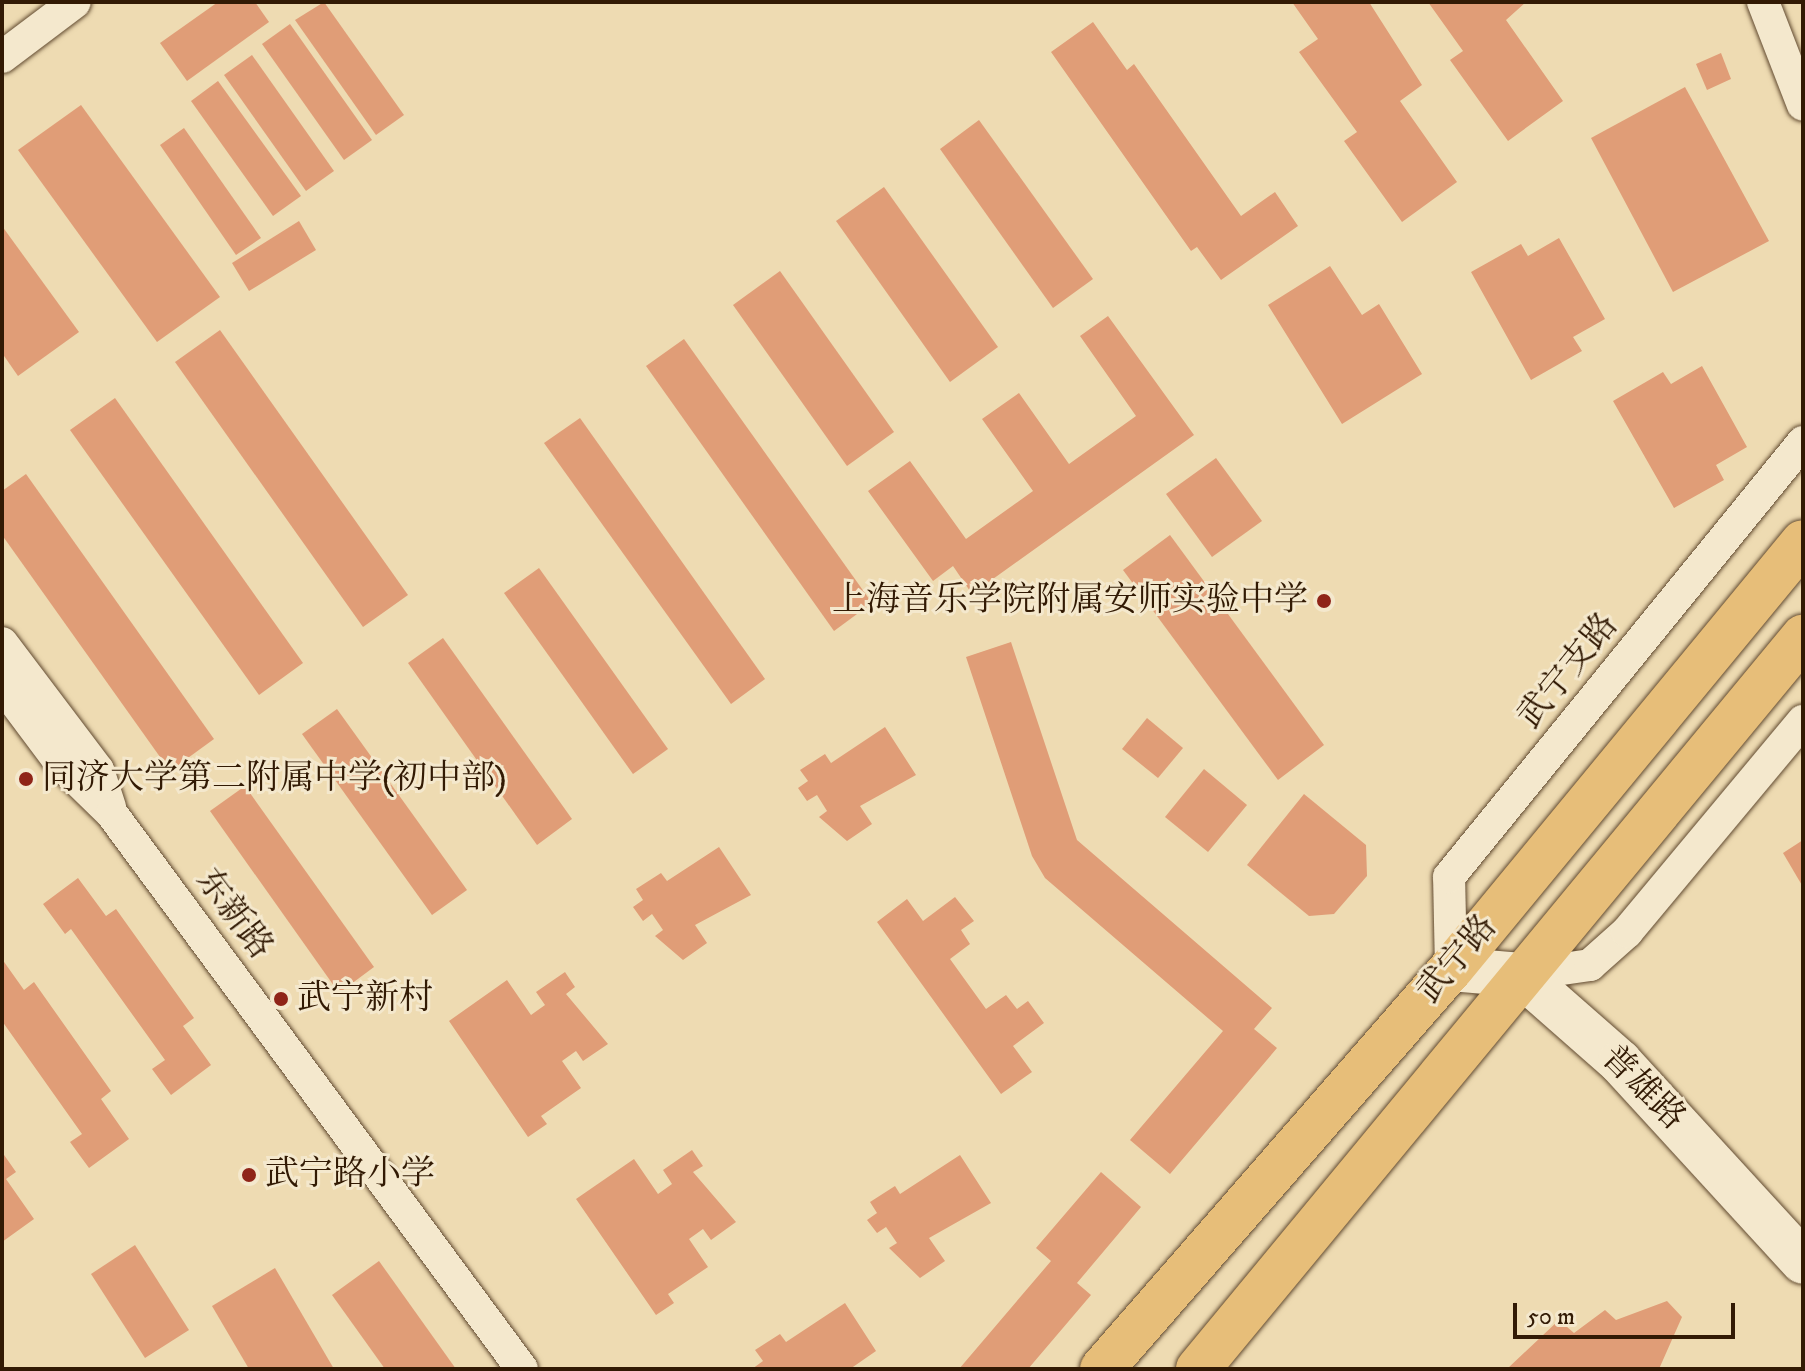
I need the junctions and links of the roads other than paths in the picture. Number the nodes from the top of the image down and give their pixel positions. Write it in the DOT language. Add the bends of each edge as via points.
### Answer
graph roads {
  1 [pos="75,2"];
  2 [pos="1763,2"];
  3 [pos="2,57"];
  4 [pos="1803,105"];
  5 [pos="1803,442"];
  6 [pos="1803,542"];
  7 [pos="1803,637"];
  8 [pos="2,643"];
  9 [pos="2,685"];
  10 [pos="1803,721"];
  11 [pos="112,814"];
  12 [pos="1451,969"];
  13 [pos="1521,975"];
  14 [pos="1803,1262"];
  15 [pos="522,1369"];
  16 [pos="1102,1369"];
  17 [pos="1198,1369"];
  1 -- 3 [label="street"];
  2 -- 4 [label="street"];
  5 -- 12 [label="street, 武宁支路" via="1449,877"];
  6 -- 12 [label="main road, 武宁路"];
  7 -- 13 [label="main road, 武宁路"];
  8 -- 11 [label="street, 东新路" via="98,770"];
  9 -- 11 [label="street, 东新路" via="61,764"];
  10 -- 13 [label="street" via="1627,932 1590,965"];
  11 -- 15 [label="street, 东新路"];
  12 -- 13 [label="main road"];
  12 -- 16 [label="main road, 武宁路"];
  13 -- 14 [label="main road, 普雄路" via="1620,1062"];
  13 -- 17 [label="main road, 武宁路"];
}
